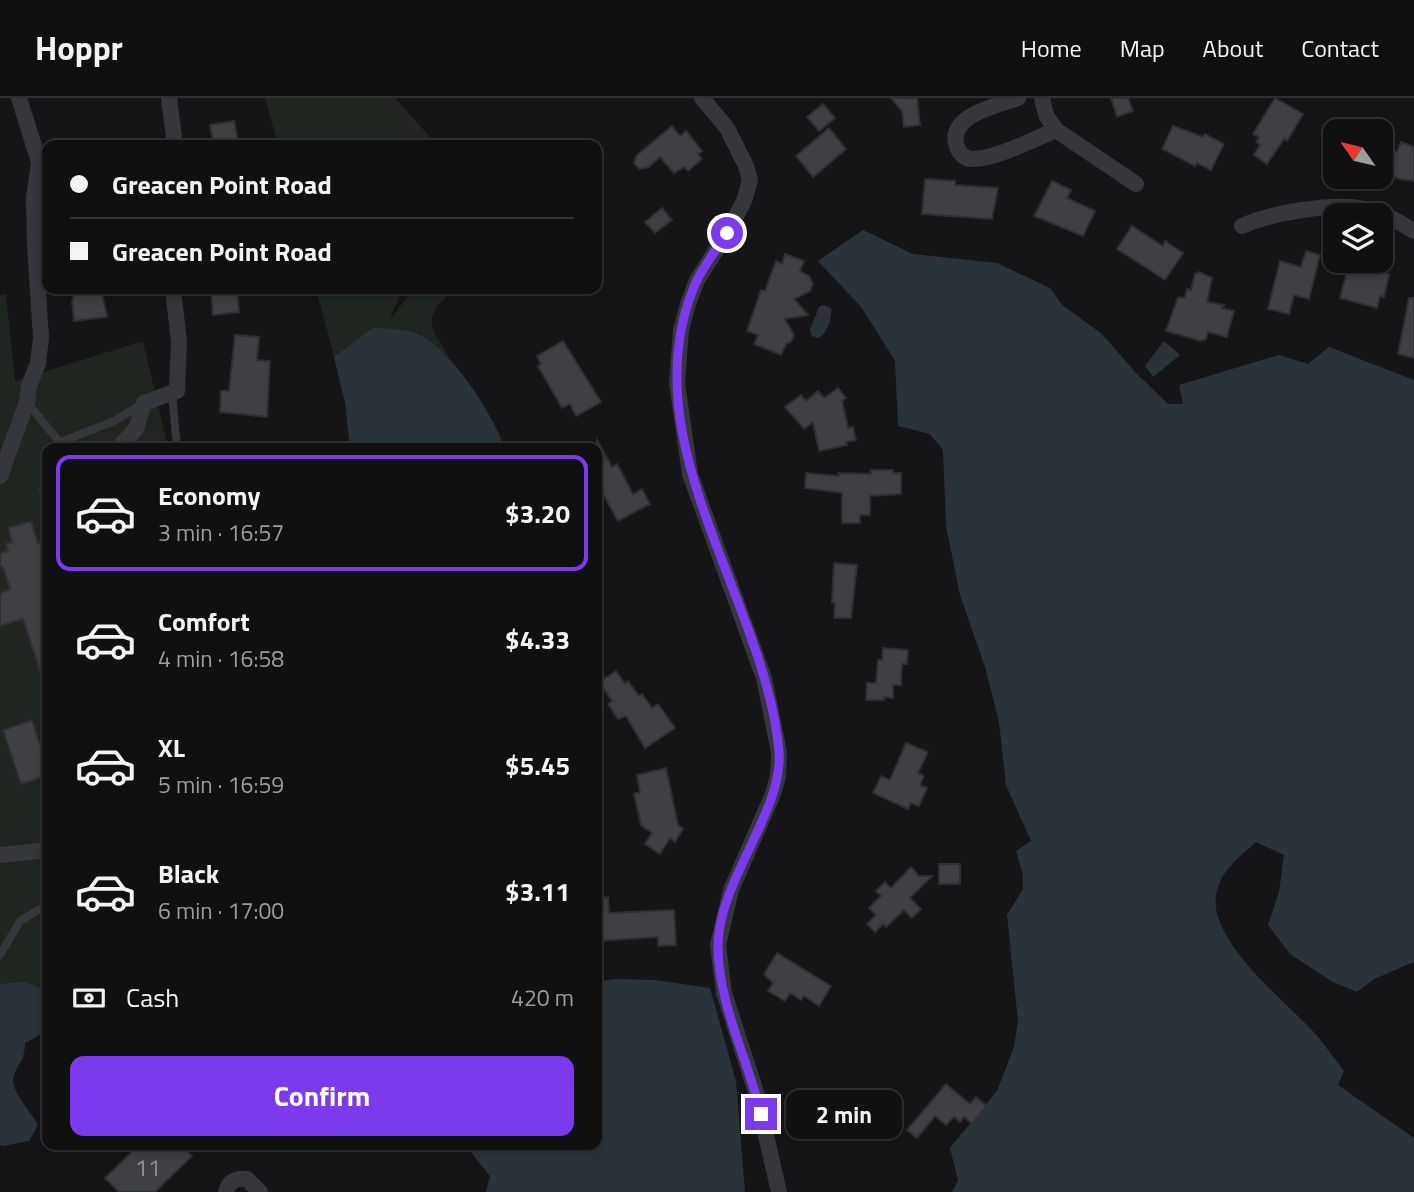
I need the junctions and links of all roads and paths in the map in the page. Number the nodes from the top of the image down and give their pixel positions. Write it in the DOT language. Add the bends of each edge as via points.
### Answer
graph roads {
  1 [pos="19,98"];
  2 [pos="169,98"];
  3 [pos="702,98"];
  4 [pos="1018,98"];
  5 [pos="1042,98"];
  6 [pos="1056,130"];
  7 [pos="174,140"];
  8 [pos="1136,184"];
  9 [pos="1242,226"];
  10 [pos="1414,231"];
  11 [pos="174,294"];
  12 [pos="172,393"];
  13 [pos="28,394"];
  14 [pos="144,403"];
  15 [pos="58,443"];
  16 [pos="66,443"];
  17 [pos="123,443"];
  18 [pos="177,443"];
  19 [pos="0,476"];
  20 [pos="42,851"];
  21 [pos="0,856"];
  22 [pos="42,908"];
  23 [pos="0,955"];
  24 [pos="226,1192"];
  25 [pos="260,1192"];
  26 [pos="779,1192"];
  1 -- 13 [label="street" via="39,162 34,233 41,338"];
  2 -- 7 [label="street"];
  3 -- 26 [label="street" via="727,128 750,180 744,201 697,280 688,304 677,383 690,474 764,678 779,752 773,794 731,890 718,945 724,993 756,1093"];
  4 -- 6 [label="street" via="965,119 955,131 960,153 969,160 984,158"];
  5 -- 6 [label="street"];
  6 -- 8 [label="street"];
  9 -- 10 [label="street" via="1315,209 1354,207 1384,215"];
  11 -- 12 [label="street" via="179,342 177,391"];
  12 -- 14 [label="street"];
  12 -- 18 [label="lane"];
  13 -- 15 [label="lane"];
  13 -- 19 [label="street"];
  14 -- 16 [label="lane"];
  14 -- 17 [label="street" via="136,429"];
  20 -- 21 [label="street"];
  22 -- 23 [label="lane" via="20,921"];
  24 -- 25 [label="street" via="237,1178 247,1179"];
}
